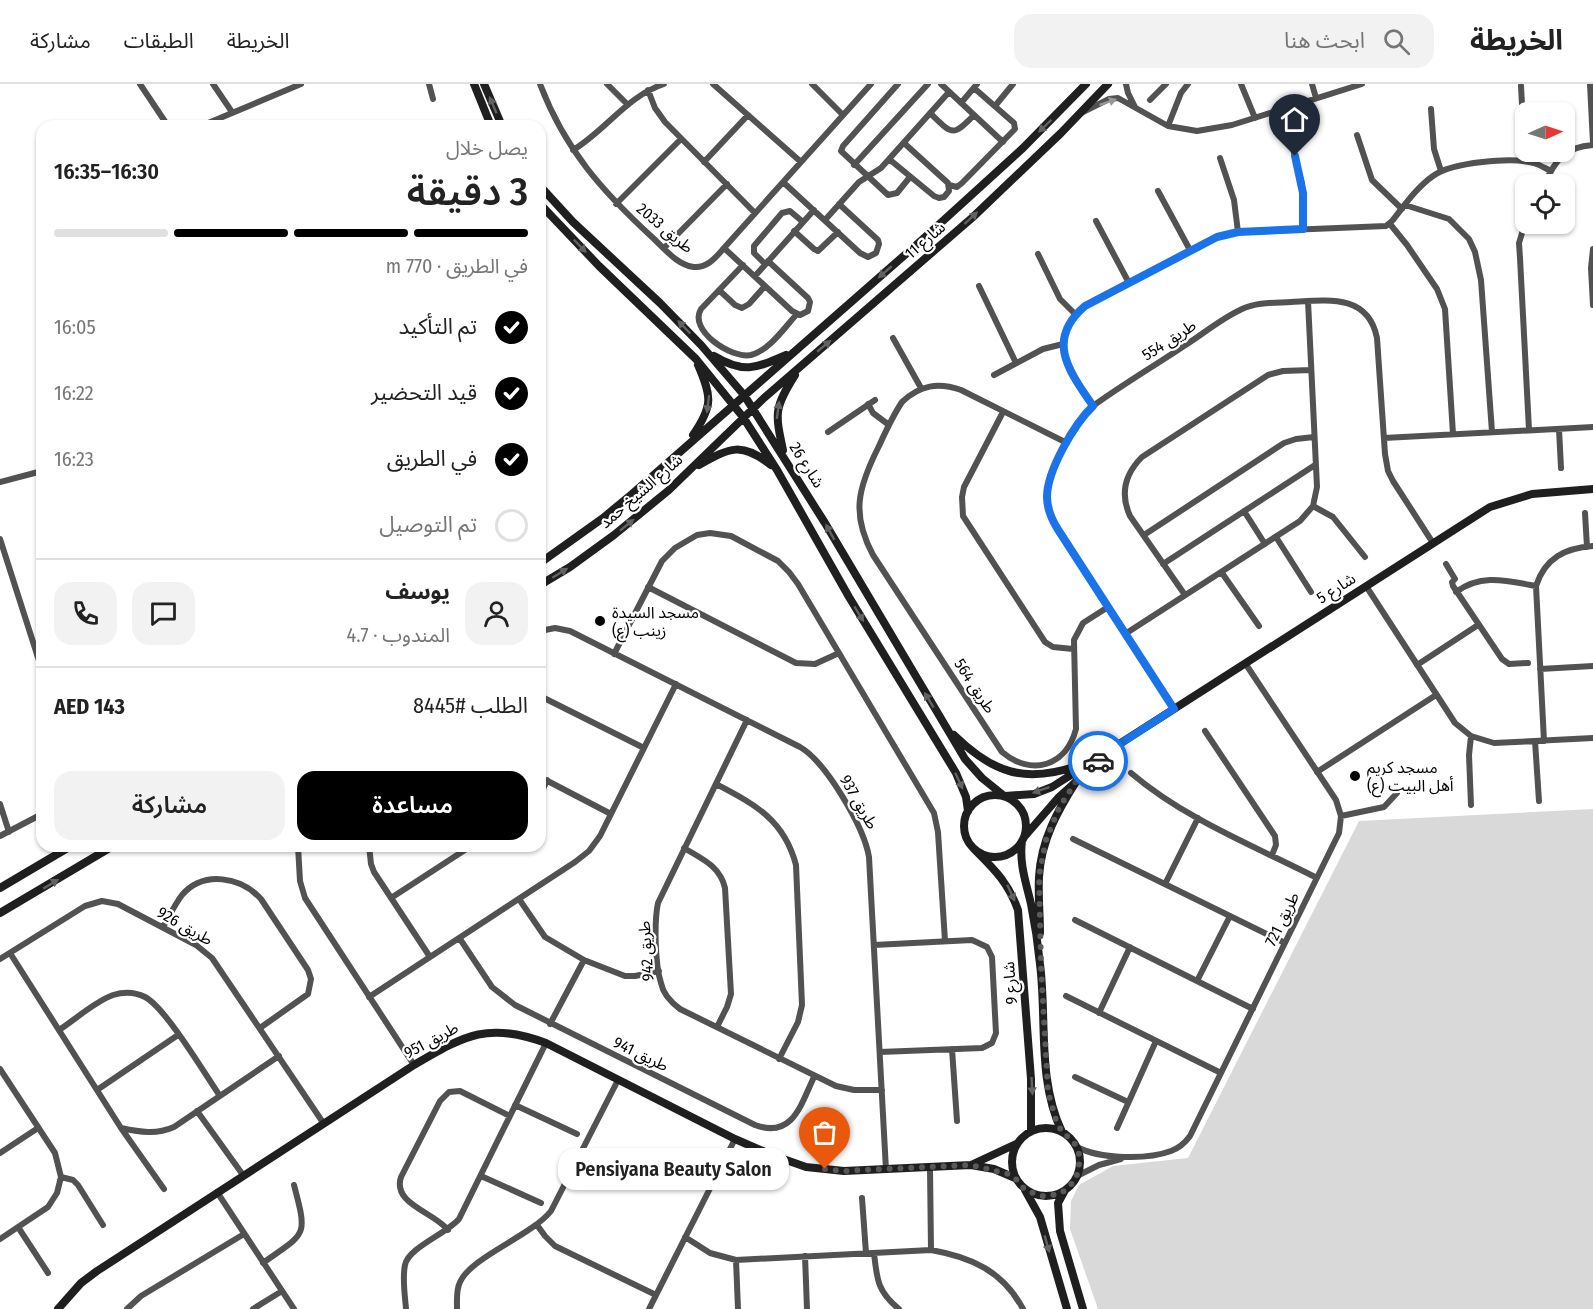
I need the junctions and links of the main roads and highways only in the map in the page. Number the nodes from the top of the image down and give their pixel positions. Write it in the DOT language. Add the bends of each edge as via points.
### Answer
graph roads {
  1 [pos="474,84"];
  2 [pos="484,84"];
  3 [pos="1108,84"];
  4 [pos="1082,86"];
  5 [pos="489,120"];
  6 [pos="499,120"];
  7 [pos="546,193"];
  8 [pos="546,210"];
  9 [pos="794,351"];
  10 [pos="707,352"];
  11 [pos="696,359"];
  12 [pos="800,366"];
  13 [pos="744,395"];
  14 [pos="734,405"];
  15 [pos="753,408"];
  16 [pos="743,417"];
  17 [pos="686,446"];
  18 [pos="786,459"];
  19 [pos="777,470"];
  20 [pos="688,471"];
  21 [pos="1593,489"];
  22 [pos="546,559"];
  23 [pos="546,581"];
  24 [pos="944,725"];
  25 [pos="1109,751"];
  26 [pos="1091,760"];
  27 [pos="1077,780"];
  28 [pos="1004,796"];
  29 [pos="968,812"];
  30 [pos="1023,839"];
  31 [pos="974,849"];
  32 [pos="61,852"];
  33 [pos="103,852"];
  34 [pos="0,888"];
  35 [pos="0,913"];
  36 [pos="1041,966"];
  37 [pos="1031,1130"];
  38 [pos="1062,1132"];
  39 [pos="1016,1144"];
  40 [pos="971,1165"];
  41 [pos="1015,1178"];
  42 [pos="1067,1189"];
  43 [pos="1025,1190"];
  44 [pos="58,1309"];
  45 [pos="1067,1309"];
  46 [pos="1083,1309"];
  1 -- 5 [label="main road"];
  6 -- 2 [label="main road, one-way"];
  12 -- 3 [label="main road, شارع 11, one-way" via="937,250"];
  4 -- 9 [label="main road, شارع 11, one-way" via="998,170"];
  10 -- 7 [label="main road, شارع 26, one-way"];
  8 -- 11 [label="main road, شارع 26, one-way"];
  9 -- 10 [label="main road" via="758,367 744,368 729,365"];
  9 -- 13 [label="main road, شارع 11"];
  10 -- 13 [label="main road, شارع 26"];
  11 -- 14 [label="main road, شارع 26"];
  11 -- 17 [label="main road, one-way" via="707,386 709,404"];
  12 -- 15 [label="main road, شارع 11"];
  18 -- 12 [label="main road, one-way" via="777,423 778,406"];
  13 -- 14 [label="main road, شارع الشيخ حمد"];
  13 -- 15 [label="main road, شارع 26"];
  14 -- 16 [label="main road, شارع 26"];
  14 -- 17 [label="main road, شارع الشيخ حمد"];
  15 -- 16 [label="main road, شارع الشيخ حمد"];
  15 -- 18 [label="main road, شارع 26"];
  16 -- 19 [label="main road, شارع 26"];
  16 -- 20 [label="main road, شارع الشيخ حمد"];
  17 -- 22 [label="main road, شارع الشيخ حمد" via="603,518"];
  24 -- 18 [label="main road, شارع 26, one-way"];
  19 -- 20 [label="main road" via="751,451 739,449 721,453"];
  19 -- 29 [label="main road, شارع 26, one-way" via="956,773"];
  23 -- 20 [label="main road, شارع الشيخ حمد, one-way" via="614,535"];
  21 -- 25 [label="main road, شارع 5" via="1532,494 1490,507"];
  24 -- 26 [label="main road" via="985,761 1013,774 1059,772"];
  24 -- 28 [label="main road, شارع 26" via="973,769"];
  25 -- 26 [label="main road, شارع 5"];
  25 -- 27 [label="main road, شارع 5"];
  26 -- 28 [label="main road, شارع 5, one-way" via="1043,791"];
  27 -- 30 [label="main road, شارع 5"];
  27 -- 36 [label="main road" via="1052,824 1041,856"];
  28 -- 29 [label="main road" via="986,796"];
  28 -- 30 [label="main road" via="1014,800 1025,817"];
  29 -- 31 [label="main road" via="964,827"];
  30 -- 31 [label="main road" via="1017,848 1000,856"];
  30 -- 36 [label="main road, شارع 9" via="1022,871"];
  31 -- 37 [label="main road, شارع 9, one-way" via="1003,878 1018,910 1031,1079"];
  32 -- 34 [label="main road"];
  35 -- 33 [label="main road, one-way"];
  36 -- 38 [label="main road, شارع 9" via="1048,1092"];
  37 -- 38 [label="main road" via="1047,1127"];
  37 -- 39 [label="main road"];
  38 -- 42 [label="main road" via="1077,1147 1080,1161 1077,1176"];
  39 -- 40 [label="main road, طريق 951"];
  39 -- 41 [label="main road" via="1011,1161"];
  40 -- 41 [label="main road, طريق 951"];
  40 -- 44 [label="main road, طريق 951" via="844,1171 806,1167 735,1139 546,1043 528,1036 475,1034 414,1065 97,1271"];
  41 -- 43 [label="main road"];
  42 -- 43 [label="main road" via="1051,1196"];
  42 -- 46 [label="main road" via="1058,1203 1060,1231"];
  43 -- 45 [label="main road, one-way" via="1040,1217"];
}
